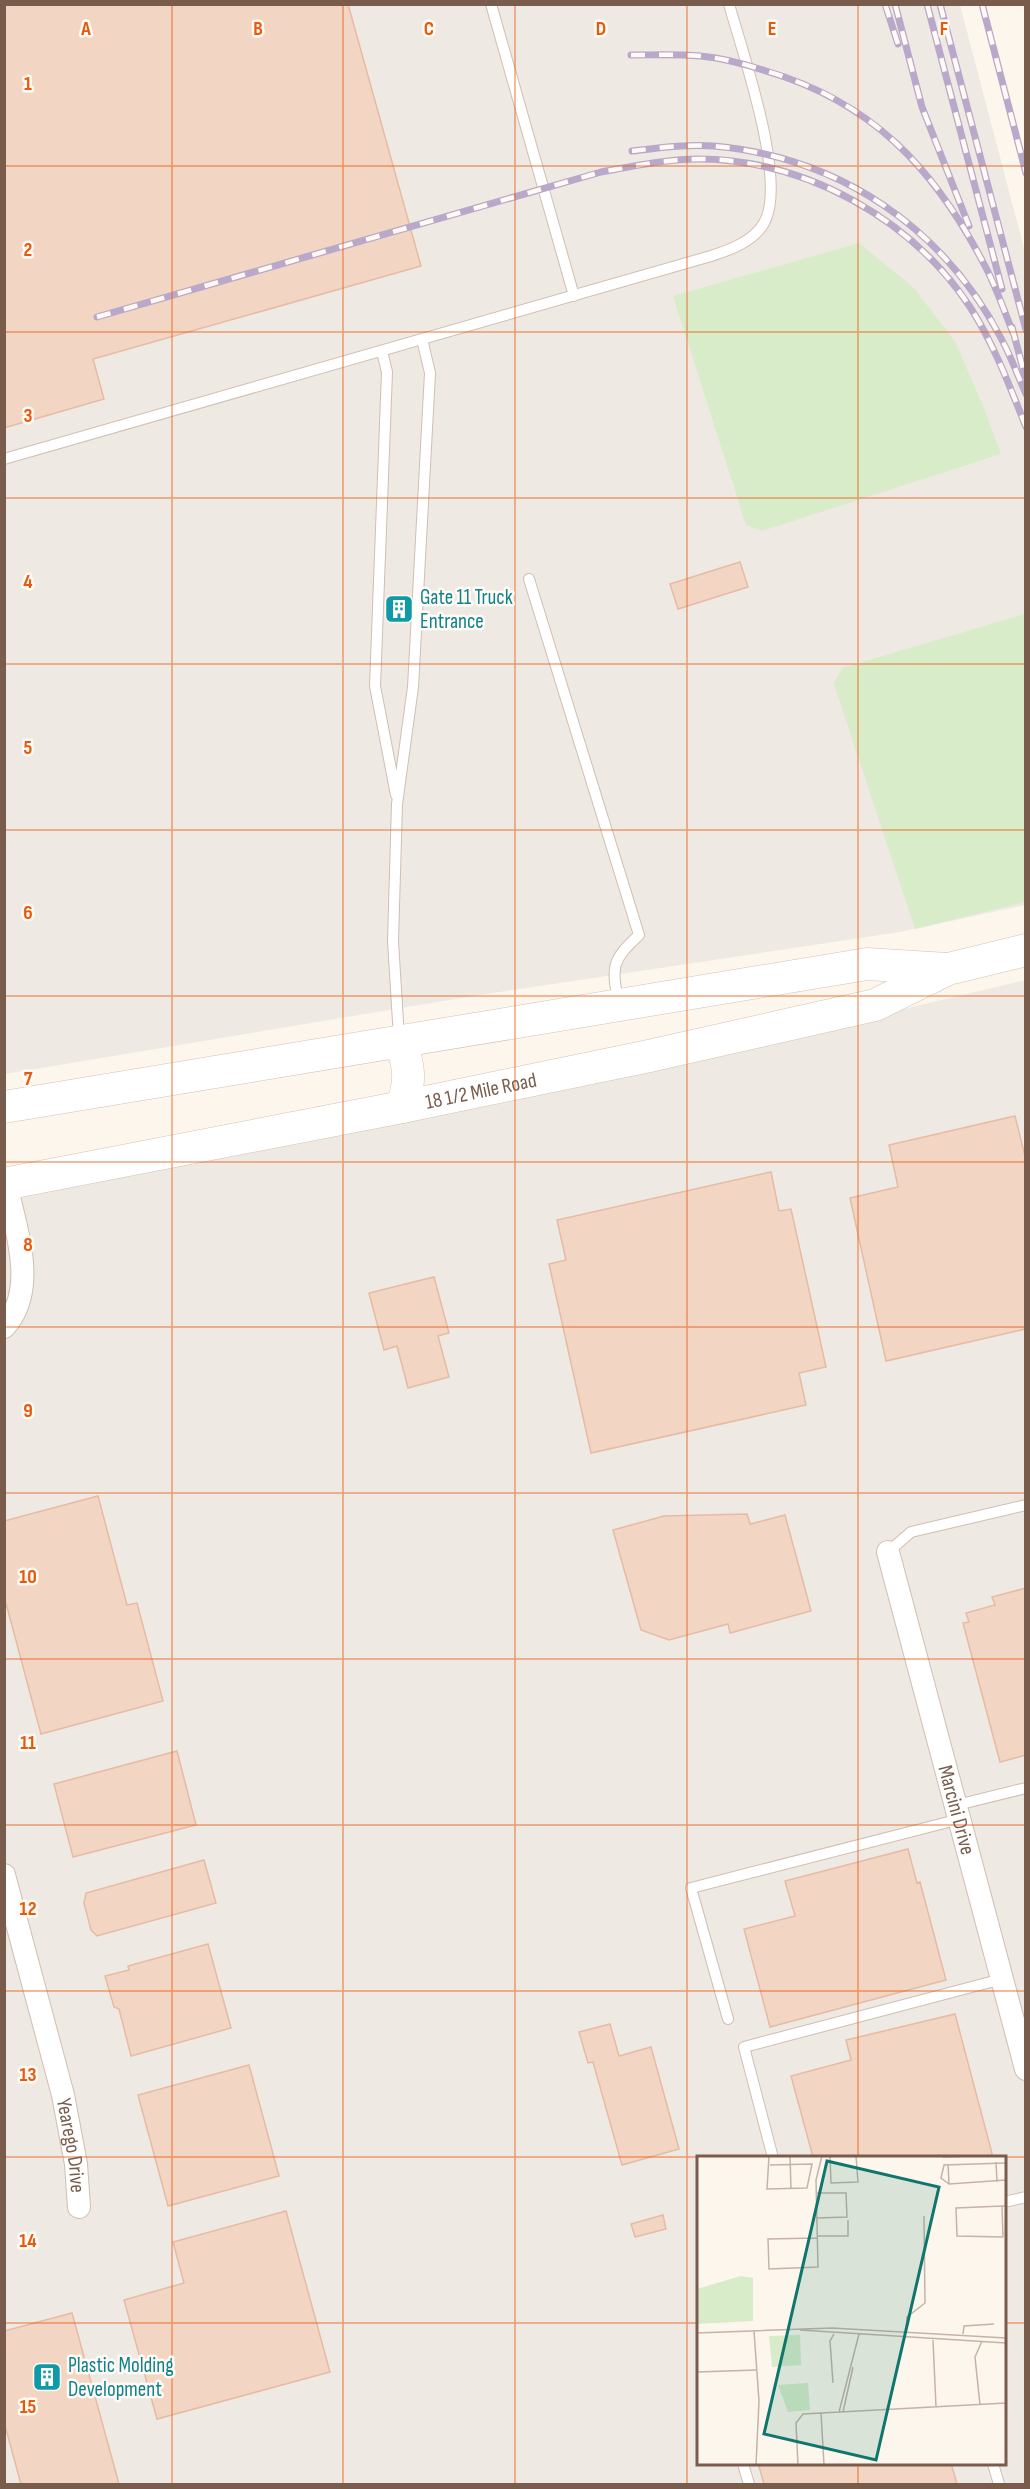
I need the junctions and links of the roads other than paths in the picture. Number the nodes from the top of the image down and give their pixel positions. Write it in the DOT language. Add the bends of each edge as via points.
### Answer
graph roads {
  1 [pos="491,4"];
  2 [pos="729,4"];
  3 [pos="574,296"];
  4 [pos="422,339"];
  5 [pos="382,351"];
  6 [pos="4,459"];
  7 [pos="530,579"];
  8 [pos="397,804"];
  9 [pos="1026,950"];
  10 [pos="948,969"];
  11 [pos="619,1005"];
  12 [pos="399,1041"];
  13 [pos="4,1107"];
  14 [pos="402,1107"];
  15 [pos="5,1184"];
  16 [pos="4,1327"];
  17 [pos="1026,1505"];
  18 [pos="888,1552"];
  19 [pos="1026,1788"];
  20 [pos="959,1812"];
  21 [pos="4,1875"];
  22 [pos="1002,1979"];
  23 [pos="728,2019"];
  24 [pos="1026,2069"];
  25 [pos="773,2156"];
  26 [pos="1026,2197"];
  27 [pos="1006,2202"];
  28 [pos="79,2207"];
  29 [pos="744,2465"];
  30 [pos="994,2465"];
  31 [pos="750,2484"];
  32 [pos="999,2484"];
  1 -- 3 [label="lane"];
  2 -- 3 [label="lane" via="769,155 771,207 764,224 749,239 729,250"];
  3 -- 4 [label="lane"];
  4 -- 5 [label="lane"];
  4 -- 8 [label="lane" via="430,373 413,687"];
  5 -- 6 [label="lane"];
  5 -- 8 [label="lane" via="387,372 375,686"];
  7 -- 11 [label="lane" via="639,935 624,949 613,970"];
  8 -- 12 [label="lane" via="393,941"];
  9 -- 10 [label="street, 18 1/2 Mile Road"];
  10 -- 11 [label="street, 18 1/2 Mile Road" via="867,964"];
  10 -- 14 [label="street, 18 1/2 Mile Road" via="875,1005"];
  11 -- 12 [label="street, 18 1/2 Mile Road"];
  12 -- 13 [label="street, 18 1/2 Mile Road"];
  12 -- 14 [label="street" via="409,1064"];
  14 -- 15 [label="street, 18 1/2 Mile Road"];
  15 -- 16 [label="street" via="22,1279 21,1300"];
  17 -- 18 [label="lane" via="911,1532"];
  18 -- 20 [label="street, Marcini Drive"];
  19 -- 20 [label="lane"];
  20 -- 22 [label="street, Marcini Drive"];
  20 -- 23 [label="lane" via="691,1888"];
  21 -- 28 [label="street, Yearego Drive" via="63,2095 76,2164"];
  22 -- 24 [label="street, Marcini Drive"];
  22 -- 25 [label="lane" via="744,2047"];
  26 -- 27 [label="lane"];
  29 -- 31 [label="lane"];
  30 -- 32 [label="lane"];
}
